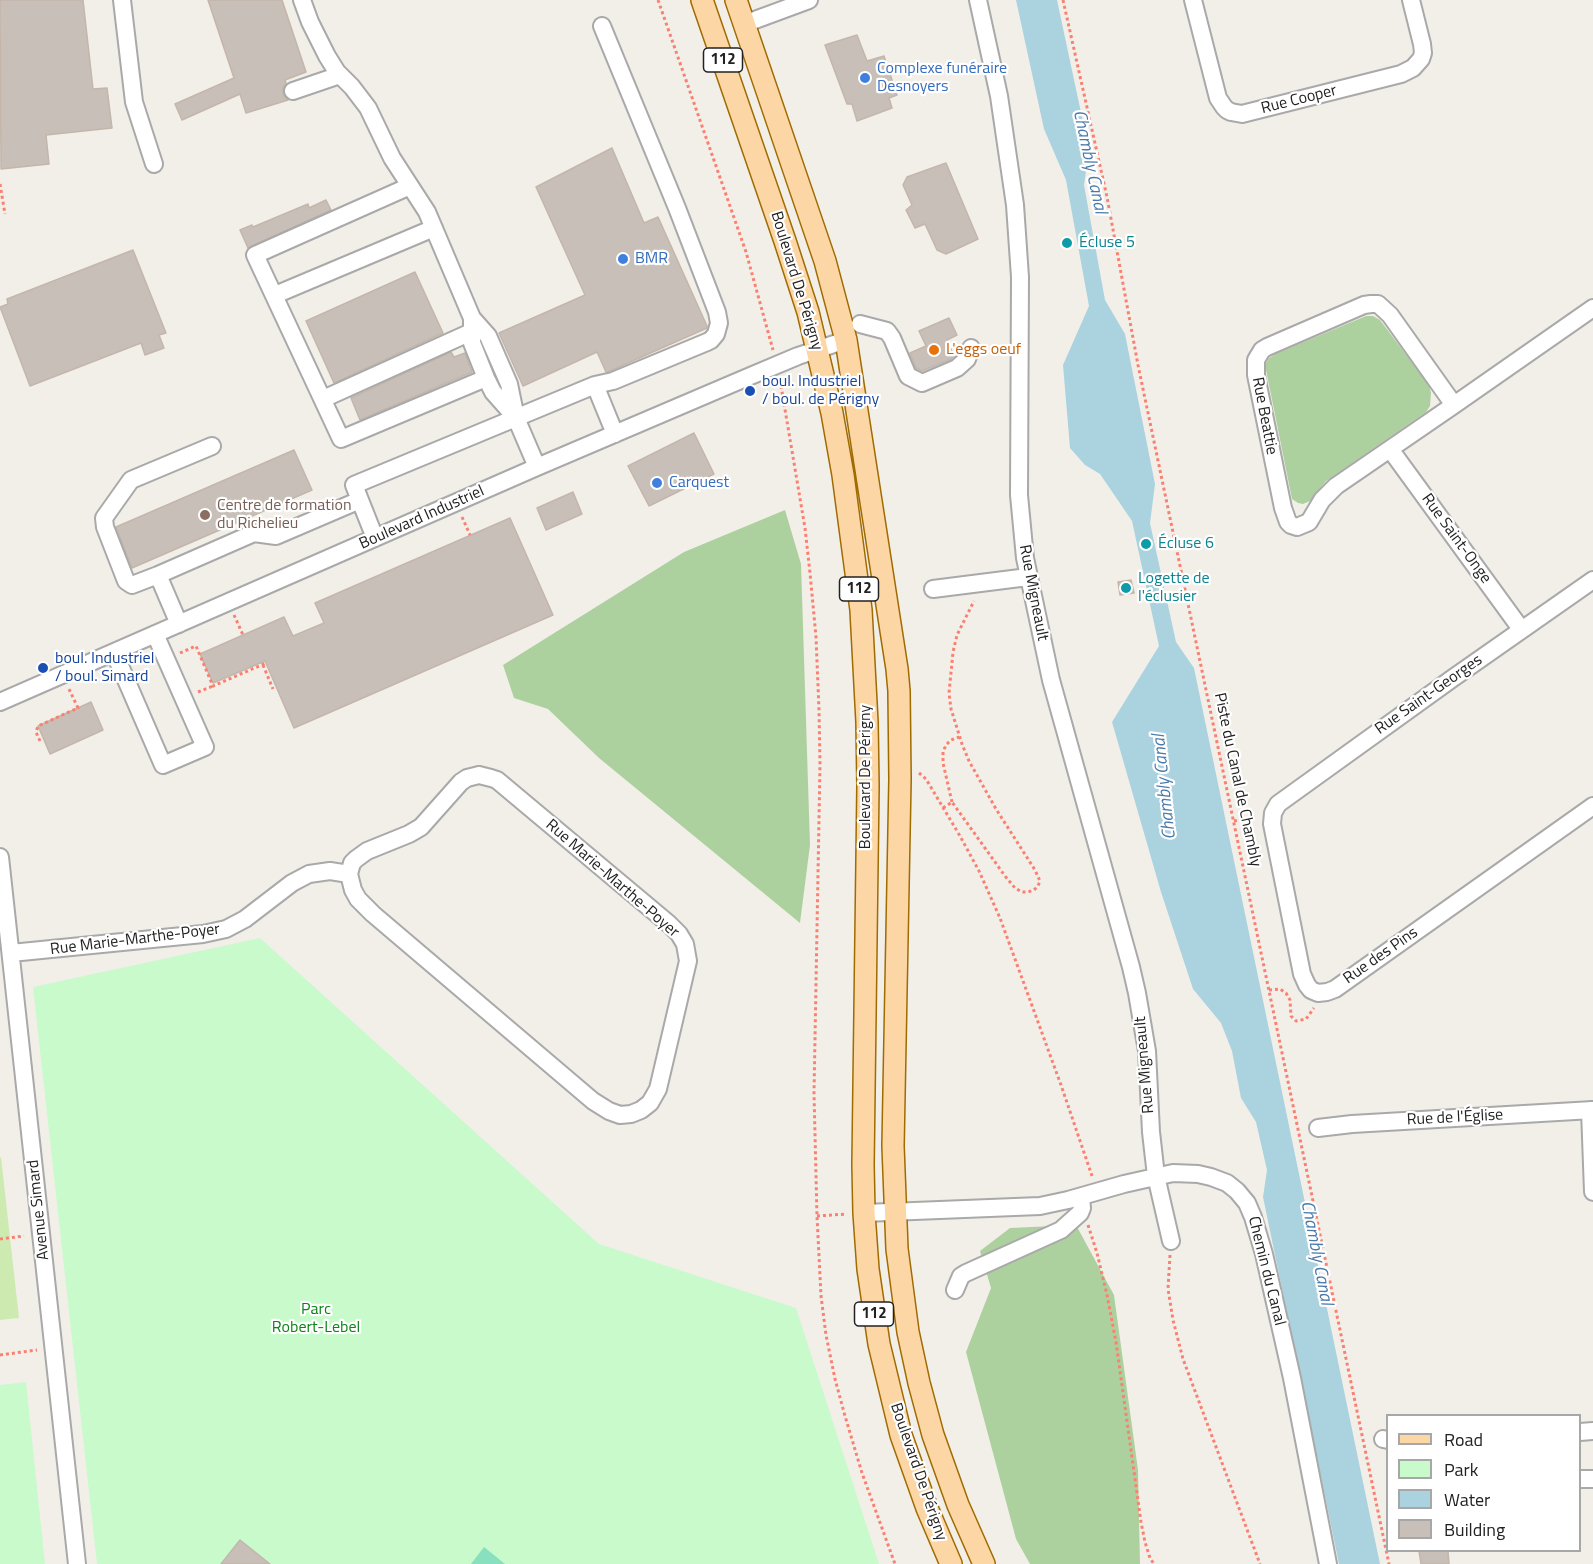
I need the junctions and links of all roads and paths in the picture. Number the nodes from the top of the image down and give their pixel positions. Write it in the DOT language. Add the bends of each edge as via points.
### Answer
graph roads {
  1 [pos="122,0"];
  2 [pos="302,0"];
  3 [pos="658,0"];
  4 [pos="702,0"];
  5 [pos="736,0"];
  6 [pos="809,0"];
  7 [pos="978,0"];
  8 [pos="1063,0"];
  9 [pos="1192,0"];
  10 [pos="1411,0"];
  11 [pos="744,24"];
  12 [pos="602,26"];
  13 [pos="340,75"];
  14 [pos="292,91"];
  15 [pos="154,164"];
  16 [pos="0,184"];
  17 [pos="410,186"];
  18 [pos="5,214"];
  19 [pos="434,228"];
  20 [pos="275,296"];
  21 [pos="1593,308"];
  22 [pos="475,326"];
  23 [pos="853,332"];
  24 [pos="971,348"];
  25 [pos="773,349"];
  26 [pos="817,349"];
  27 [pos="780,376"];
  28 [pos="486,378"];
  29 [pos="595,385"];
  30 [pos="323,399"];
  31 [pos="1454,405"];
  32 [pos="516,418"];
  33 [pos="615,434"];
  34 [pos="212,446"];
  35 [pos="1390,449"];
  36 [pos="537,467"];
  37 [pos="360,500"];
  38 [pos="461,515"];
  39 [pos="470,535"];
  40 [pos="375,538"];
  41 [pos="158,575"];
  42 [pos="1028,577"];
  43 [pos="983,583"];
  44 [pos="1591,587"];
  45 [pos="933,589"];
  46 [pos="234,615"];
  47 [pos="179,624"];
  48 [pos="1521,629"];
  49 [pos="155,634"];
  50 [pos="243,635"];
  51 [pos="196,646"];
  52 [pos="114,652"];
  53 [pos="68,687"];
  54 [pos="273,689"];
  55 [pos="0,702"];
  56 [pos="959,737"];
  57 [pos="40,741"];
  58 [pos="917,772"];
  59 [pos="952,802"];
  60 [pos="1593,806"];
  61 [pos="943,808"];
  62 [pos="1264,817"];
  63 [pos="1234,821"];
  64 [pos="1,868"];
  65 [pos="349,874"];
  66 [pos="11,953"];
  67 [pos="1269,990"];
  68 [pos="1317,1003"];
  69 [pos="1591,1110"];
  70 [pos="1306,1124"];
  71 [pos="1156,1176"];
  72 [pos="1593,1192"];
  73 [pos="1087,1199"];
  74 [pos="895,1213"];
  75 [pos="864,1214"];
  76 [pos="817,1216"];
  77 [pos="24,1236"];
  78 [pos="0,1239"];
  79 [pos="1171,1241"];
  80 [pos="955,1290"];
  81 [pos="36,1350"];
  82 [pos="0,1354"];
  83 [pos="1386,1550"];
  84 [pos="77,1564"];
  85 [pos="896,1564"];
  86 [pos="951,1564"];
  87 [pos="984,1564"];
  88 [pos="1154,1564"];
  89 [pos="1260,1564"];
  90 [pos="1328,1564"];
  1 -- 15 [label="street" via="134,102"];
  2 -- 13 [label="street" via="321,48"];
  3 -- 25 [label="path" via="746,252"];
  4 -- 26 [label="main road, Boulevard De Périgny / 112" via="788,249"];
  5 -- 11 [label="main road, Boulevard De Périgny / 112"];
  6 -- 11 [label="street"];
  7 -- 42 [label="street, Rue Migneault" via="999,96 1015,205 1020,277 1019,495"];
  8 -- 63 [label="path, Piste du Canal de Chambly"];
  9 -- 10 [label="street, Rue Cooper" via="1218,98 1227,110 1242,114 1413,68 1423,53"];
  11 -- 23 [label="main road, Boulevard De Périgny / 112"];
  12 -- 29 [label="street" via="719,323 716,334 707,342"];
  13 -- 14 [label="street"];
  13 -- 17 [label="street" via="368,108"];
  16 -- 18 [label="path"];
  17 -- 19 [label="street"];
  17 -- 20 [label="street" via="255,255"];
  19 -- 20 [label="street"];
  19 -- 22 [label="street"];
  20 -- 30 [label="street"];
  21 -- 31 [label="street, Rue Beattie"];
  22 -- 28 [label="street" via="472,343"];
  22 -- 30 [label="street"];
  22 -- 32 [label="street" via="488,336 509,384"];
  23 -- 24 [label="street" via="887,331 908,376 922,383 962,364"];
  23 -- 26 [label="street, Boulevard Industriel"];
  23 -- 74 [label="main road, Boulevard De Périgny / 112" via="897,669 900,750"];
  26 -- 33 [label="street, Boulevard Industriel"];
  26 -- 75 [label="main road, Boulevard De Périgny / 112" via="843,476 865,661 868,752"];
  27 -- 76 [label="path" via="805,528 816,647 820,764 814,1093"];
  28 -- 30 [label="street" via="341,439"];
  28 -- 32 [label="street"];
  29 -- 32 [label="street"];
  29 -- 33 [label="street"];
  31 -- 35 [label="street, Rue Beattie"];
  31 -- 35 [label="street, Rue Beattie" via="1378,304 1364,305 1267,346 1258,355 1258,386 1282,508 1291,525 1297,527 1308,522 1328,492"];
  32 -- 36 [label="street"];
  32 -- 37 [label="street" via="354,485"];
  33 -- 36 [label="street, Boulevard Industriel"];
  34 -- 41 [label="street" via="131,480 104,518 126,581 132,585"];
  35 -- 48 [label="street, Rue Saint-Onge"];
  36 -- 40 [label="street, Boulevard Industriel"];
  37 -- 40 [label="street"];
  37 -- 41 [label="street" via="276,536 254,533"];
  38 -- 39 [label="path"];
  40 -- 47 [label="street, Boulevard Industriel"];
  41 -- 47 [label="street"];
  42 -- 43 [label="street"];
  42 -- 71 [label="street, Rue Migneault" via="1051,680 1137,993 1147,1051"];
  43 -- 45 [label="street"];
  43 -- 56 [label="path" via="957,635 950,676 951,709"];
  44 -- 48 [label="street, Rue Saint-Georges"];
  46 -- 50 [label="path"];
  47 -- 49 [label="street, Boulevard Industriel"];
  48 -- 62 [label="street, Rue Saint-Georges" via="1285,797"];
  49 -- 52 [label="street, Boulevard Industriel"];
  49 -- 52 [label="street" via="205,747 164,765"];
  51 -- 54 [label="path" via="213,686 264,664"];
  52 -- 55 [label="street, Boulevard Industriel"];
  53 -- 57 [label="path" via="78,708 38,726"];
  56 -- 59 [label="path" via="951,740 943,752"];
  56 -- 59 [label="path" via="996,809 1035,870 1040,881 1034,890 1022,892 1016,888"];
  58 -- 61 [label="path" via="926,779"];
  59 -- 61 [label="path"];
  60 -- 62 [label="street, Rue des Pins" via="1338,987 1321,993 1308,987 1302,974"];
  61 -- 73 [label="path" via="1000,918 1061,1085"];
  62 -- 63 [label="path"];
  63 -- 67 [label="path, Piste du Canal de Chambly"];
  64 -- 66 [label="street, Avenue Simard"];
  65 -- 65 [label="street, Rue Marie-Marthe-Poyer" via="360,855 421,827 460,782 479,775 497,780 669,924 685,944 688,961 658,1089 650,1103 636,1113 620,1115 593,1101 373,914 358,899"];
  65 -- 66 [label="street, Rue Marie-Marthe-Poyer" via="309,874 226,930"];
  66 -- 84 [label="street, Avenue Simard"];
  67 -- 68 [label="path" via="1286,993 1296,1021 1306,1019"];
  67 -- 70 [label="path, Piste du Canal de Chambly"];
  69 -- 70 [label="street, Rue de l'Église"];
  69 -- 72 [label="street"];
  70 -- 83 [label="path, Piste du Canal de Chambly" via="1324,1258"];
  71 -- 73 [label="street, Chemin du Canal"];
  71 -- 79 [label="street, Rue Migneault"];
  71 -- 90 [label="street, Chemin du Canal" via="1186,1173 1211,1177 1227,1183 1247,1203 1264,1254"];
  73 -- 74 [label="street, Chemin du Canal" via="1040,1206"];
  73 -- 80 [label="street" via="1075,1219 1061,1230 962,1276"];
  73 -- 88 [label="path" via="1120,1366 1141,1522"];
  74 -- 75 [label="street, Chemin du Canal"];
  74 -- 87 [label="main road, Boulevard De Périgny / 112" via="902,1293 919,1383 949,1480"];
  75 -- 76 [label="path"];
  75 -- 86 [label="main road, Boulevard De Périgny / 112" via="871,1292 889,1388 911,1464"];
  76 -- 85 [label="path" via="822,1305 835,1379 862,1473"];
  77 -- 78 [label="path"];
  79 -- 89 [label="path" via="1168,1289 1183,1359"];
  81 -- 82 [label="path"];
}
